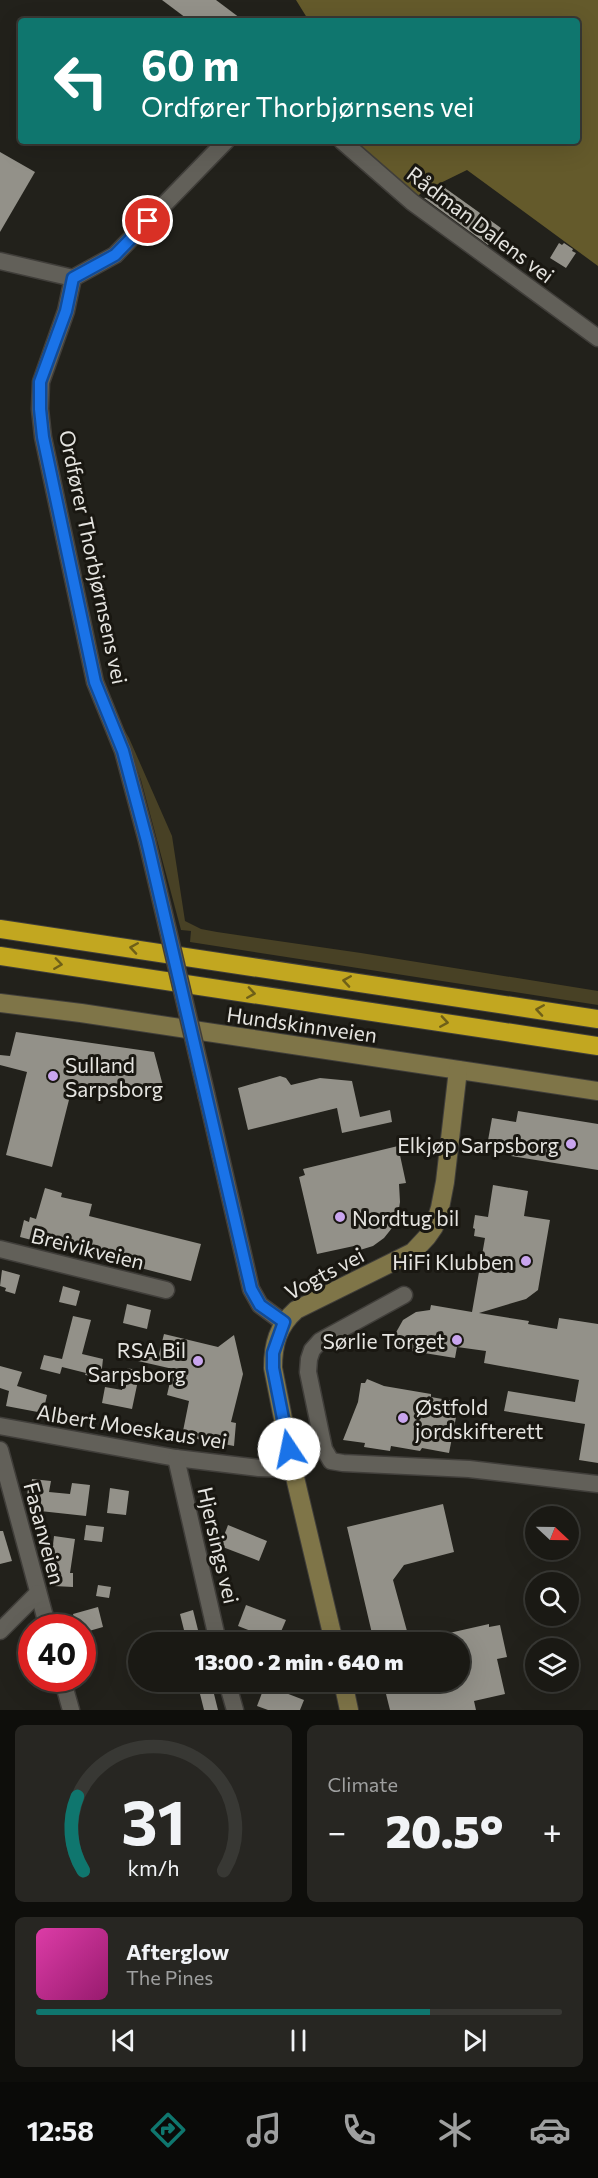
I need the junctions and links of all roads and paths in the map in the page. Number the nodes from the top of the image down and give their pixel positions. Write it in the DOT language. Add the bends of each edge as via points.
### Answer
graph roads {
  1 [pos="223,144"];
  2 [pos="345,144"];
  3 [pos="0,261"];
  4 [pos="73,278"];
  5 [pos="598,338"];
  6 [pos="0,929"];
  7 [pos="0,956"];
  8 [pos="0,1003"];
  9 [pos="598,1019"];
  10 [pos="598,1046"];
  11 [pos="458,1070"];
  12 [pos="598,1091"];
  13 [pos="0,1249"];
  14 [pos="166,1290"];
  15 [pos="404,1294"];
  16 [pos="284,1322"];
  17 [pos="0,1426"];
  18 [pos="0,1450"];
  19 [pos="176,1458"];
  20 [pos="292,1469"];
  21 [pos="598,1484"];
  22 [pos="38,1593"];
  23 [pos="44,1614"];
  24 [pos="0,1631"];
  25 [pos="216,1632"];
  26 [pos="331,1632"];
  27 [pos="66,1692"];
  28 [pos="230,1692"];
  29 [pos="345,1692"];
  30 [pos="71,1710"];
  31 [pos="234,1710"];
  32 [pos="349,1710"];
  1 -- 4 [label="street" via="115,255"];
  2 -- 5 [label="street, Rådman Dalens vei" via="412,202"];
  3 -- 4 [label="street"];
  4 -- 16 [label="street, Ordfører Thorbjørnsens vei, bridge" via="66,311 40,382 43,437 95,682 123,751 147,841 251,1289 260,1305"];
  9 -- 6 [label="highway, one-way"];
  7 -- 10 [label="highway, one-way"];
  8 -- 11 [label="street, Hundskinnveien"];
  11 -- 12 [label="street, Hundskinnveien"];
  11 -- 16 [label="street, Vogts vei" via="446,1182 434,1227 413,1252 296,1310"];
  13 -- 14 [label="street, Breivikveien"];
  15 -- 21 [label="street" via="320,1341 312,1350 310,1387 324,1449 331,1461 469,1469"];
  16 -- 20 [label="street, Vogts vei" via="273,1353 273,1368"];
  17 -- 19 [label="street, Albert Moeskaus vei"];
  18 -- 22 [label="street, Fasanveien"];
  19 -- 20 [label="street, Albert Moeskaus vei"];
  19 -- 25 [label="street, Hjersings vei"];
  20 -- 26 [label="street, Vogts vei"];
  22 -- 23 [label="street, Fasanveien"];
  22 -- 24 [label="street"];
  27 -- 30 [label="street"];
  28 -- 31 [label="street"];
  29 -- 32 [label="street"];
}
